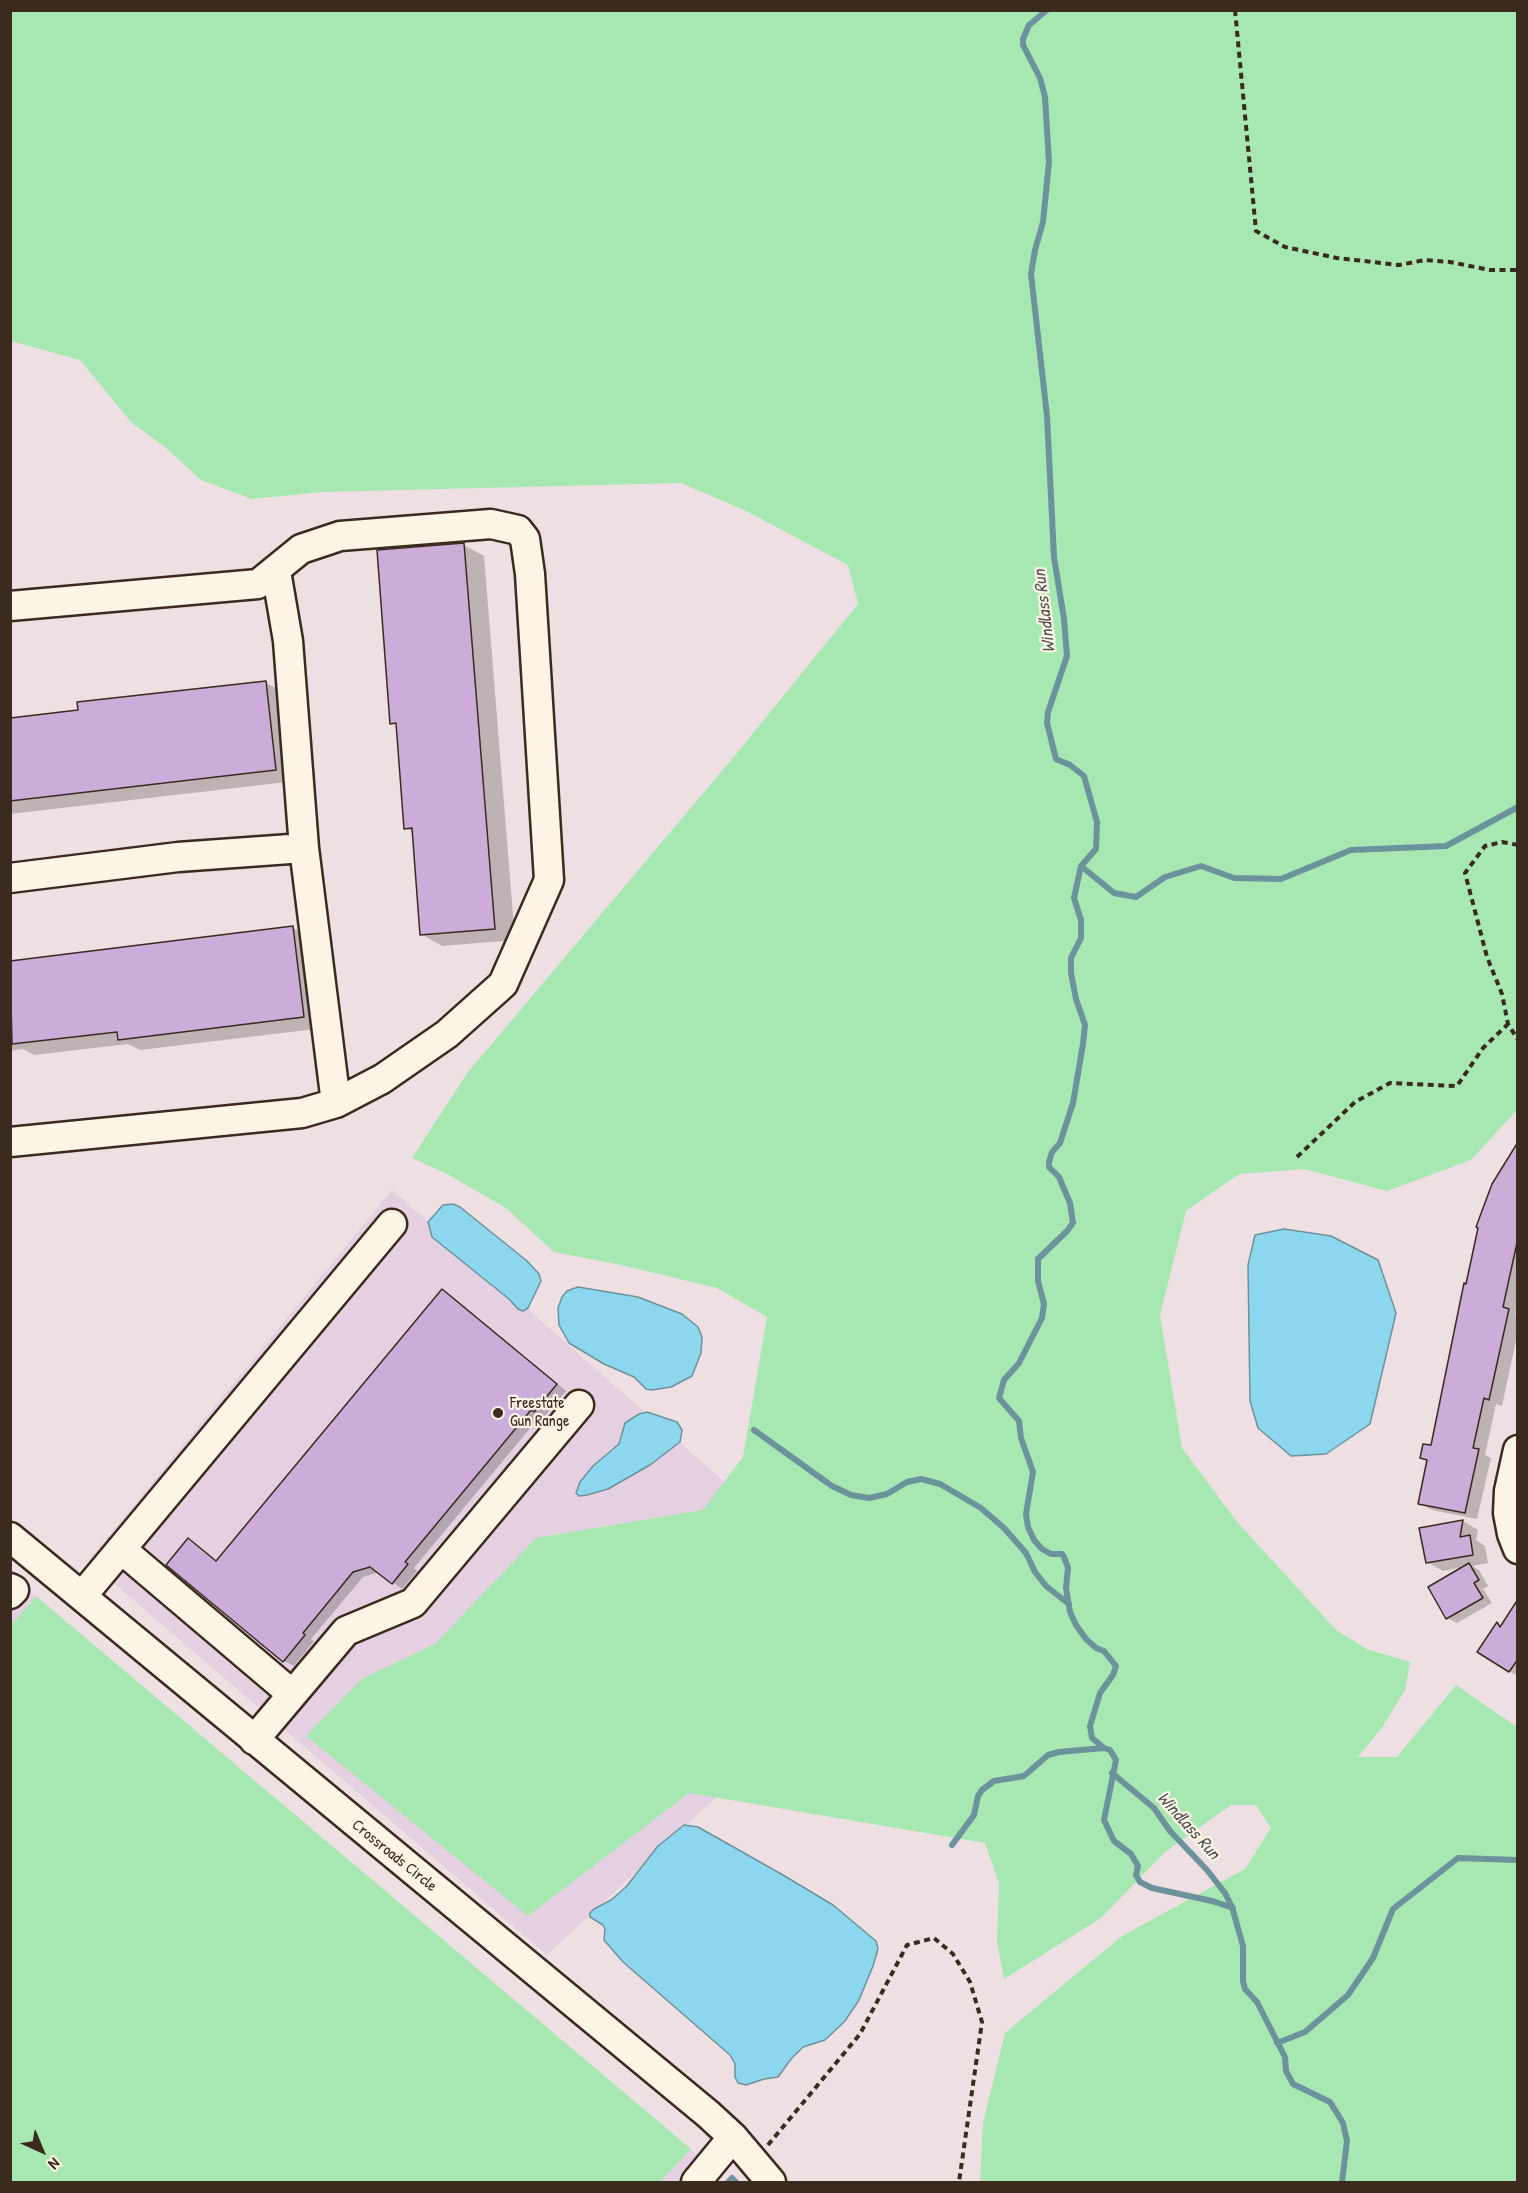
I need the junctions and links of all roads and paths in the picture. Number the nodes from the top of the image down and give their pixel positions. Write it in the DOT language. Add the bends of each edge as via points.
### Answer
graph roads {
  1 [pos="1235,10"];
  2 [pos="1518,270"];
  3 [pos="276,571"];
  4 [pos="10,606"];
  5 [pos="1518,845"];
  6 [pos="304,848"];
  7 [pos="10,878"];
  8 [pos="1508,1024"];
  9 [pos="1518,1041"];
  10 [pos="336,1102"];
  11 [pos="10,1142"];
  12 [pos="1297,1157"];
  13 [pos="392,1224"];
  14 [pos="579,1405"];
  15 [pos="1518,1450"];
  16 [pos="10,1537"];
  17 [pos="121,1549"];
  18 [pos="1518,1549"];
  19 [pos="10,1588"];
  20 [pos="10,1594"];
  21 [pos="82,1596"];
  22 [pos="292,1694"];
  23 [pos="254,1740"];
  24 [pos="733,2137"];
  25 [pos="762,2172"];
  26 [pos="696,2182"];
  27 [pos="959,2182"];
  1 -- 2 [label="path" via="1256,231 1286,247 1337,258 1399,265 1425,260"];
  3 -- 4 [label="street" via="258,584"];
  3 -- 6 [label="street" via="288,641"];
  3 -- 10 [label="street" via="301,549 340,537 491,524 518,530 525,539 530,574 549,880 503,984 447,1034 382,1079"];
  5 -- 8 [label="path" via="1502,842 1485,846 1465,873"];
  6 -- 7 [label="street" via="178,857"];
  6 -- 10 [label="street"];
  8 -- 9 [label="path"];
  8 -- 12 [label="path" via="1483,1048 1457,1086 1390,1083 1355,1102"];
  10 -- 11 [label="street" via="302,1113"];
  13 -- 17 [label="street"];
  14 -- 22 [label="street" via="413,1603 346,1631"];
  15 -- 18 [label="street" via="1508,1513"];
  16 -- 21 [label="street, Crossroads Circle"];
  17 -- 21 [label="street"];
  17 -- 22 [label="street"];
  19 -- 20 [label="street" via="14,1590"];
  21 -- 23 [label="street, Crossroads Circle"];
  22 -- 23 [label="street"];
  23 -- 24 [label="street, Crossroads Circle"];
  24 -- 25 [label="street, Crossroads Circle"];
  24 -- 26 [label="street"];
  25 -- 27 [label="path" via="860,2034 907,1945 934,1938 952,1954 970,1982 982,2022"];
}
